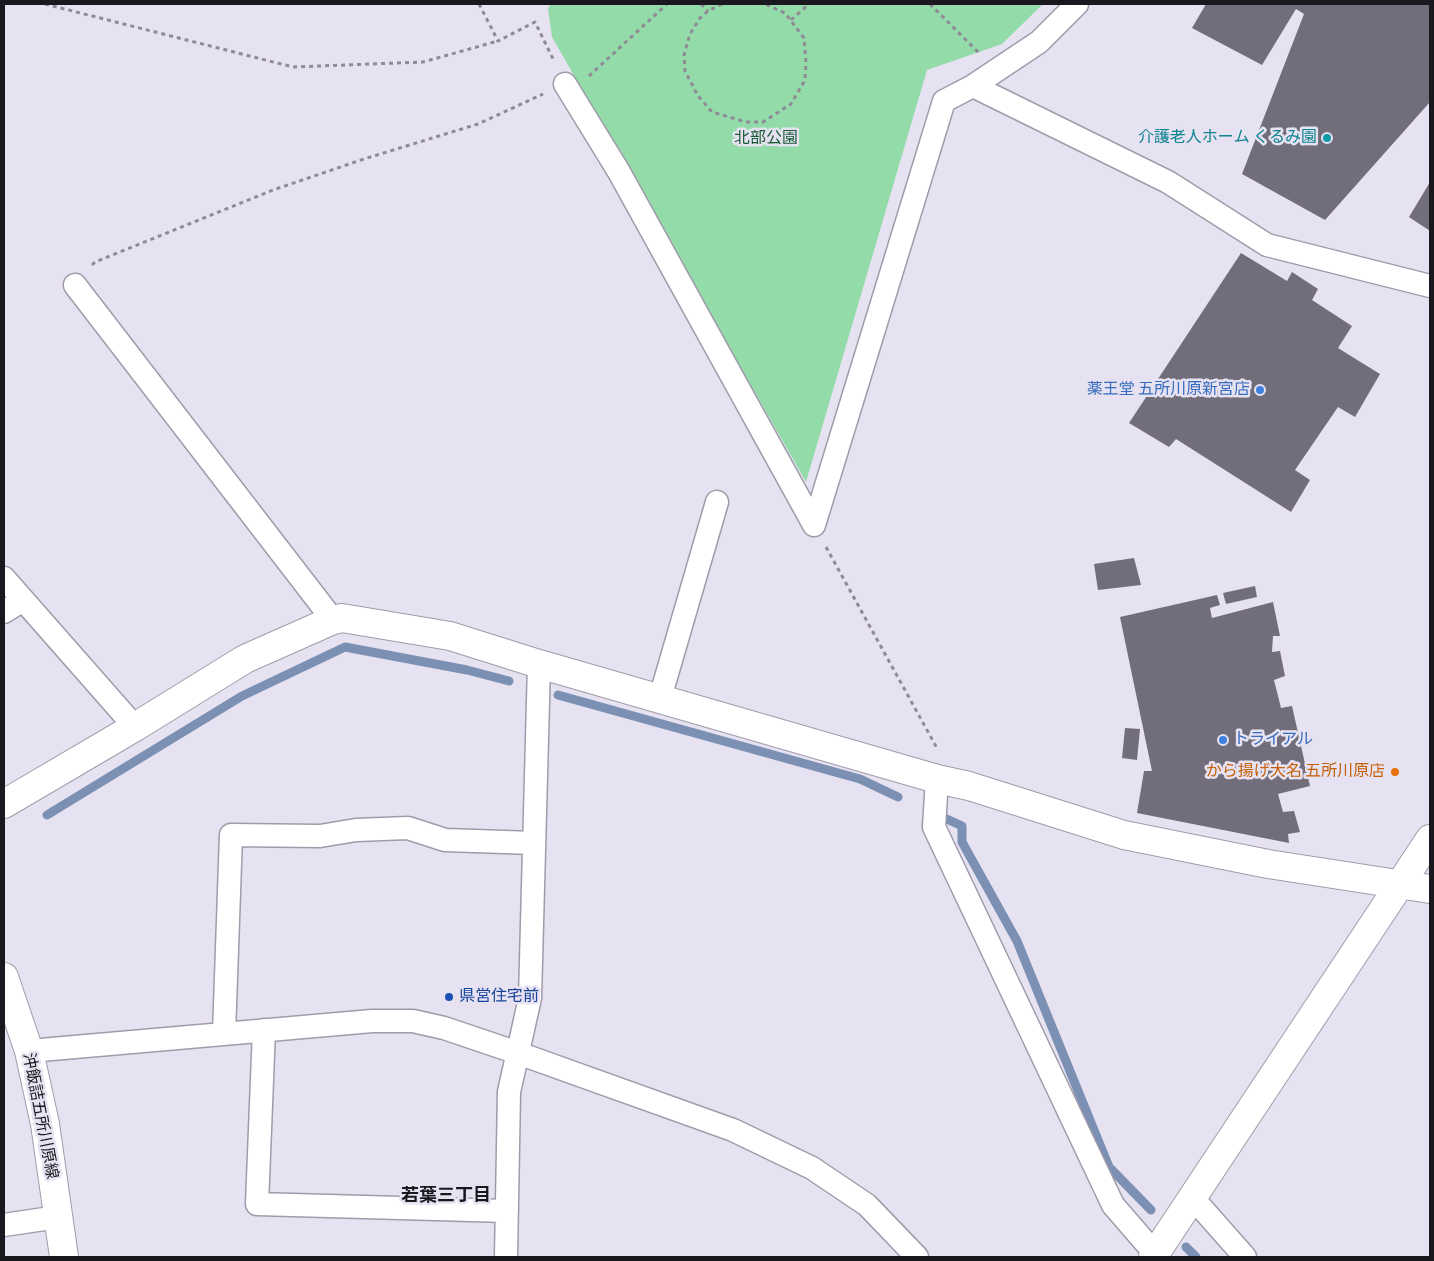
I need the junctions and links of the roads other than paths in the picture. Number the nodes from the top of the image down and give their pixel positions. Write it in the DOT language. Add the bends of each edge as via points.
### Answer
graph roads {
  1 [pos="1076,4"];
  2 [pos="973,86"];
  3 [pos="567,88"];
  4 [pos="75,285"];
  5 [pos="1430,286"];
  6 [pos="716,502"];
  7 [pos="4,578"];
  8 [pos="22,600"];
  9 [pos="4,612"];
  10 [pos="333,620"];
  11 [pos="539,664"];
  12 [pos="660,698"];
  13 [pos="135,727"];
  14 [pos="937,779"];
  15 [pos="4,804"];
  16 [pos="1430,839"];
  17 [pos="534,843"];
  18 [pos="1400,884"];
  19 [pos="1430,889"];
  20 [pos="4,977"];
  21 [pos="264,1030"];
  22 [pos="224,1034"];
  23 [pos="29,1052"];
  24 [pos="518,1053"];
  25 [pos="1192,1198"];
  26 [pos="507,1211"];
  27 [pos="58,1217"];
  28 [pos="4,1225"];
  29 [pos="1156,1256"];
  30 [pos="64,1257"];
  31 [pos="506,1257"];
  32 [pos="917,1257"];
  33 [pos="1245,1257"];
  1 -- 2 [label="street" via="1039,42"];
  2 -- 3 [label="street" via="944,101 814,525 619,172"];
  2 -- 5 [label="street" via="1168,182 1266,245"];
  4 -- 10 [label="street"];
  6 -- 12 [label="street"];
  7 -- 8 [label="street"];
  8 -- 9 [label="street"];
  8 -- 13 [label="street"];
  10 -- 11 [label="street" via="342,618 450,636"];
  10 -- 13 [label="street" via="245,659"];
  11 -- 12 [label="street"];
  11 -- 17 [label="street"];
  12 -- 14 [label="street"];
  13 -- 15 [label="street"];
  14 -- 18 [label="street" via="1124,835 1268,864"];
  14 -- 29 [label="street" via="934,827 1113,1205"];
  16 -- 18 [label="street"];
  17 -- 22 [label="street" via="445,840 408,828 356,830 320,836 231,835"];
  17 -- 24 [label="street" via="530,998"];
  18 -- 19 [label="street"];
  18 -- 25 [label="street"];
  20 -- 23 [label="street, 沖飯詰五所川原線"];
  21 -- 22 [label="street"];
  21 -- 24 [label="street" via="372,1021 413,1022 444,1028"];
  21 -- 26 [label="street" via="257,1204"];
  22 -- 23 [label="street"];
  23 -- 27 [label="street, 沖飯詰五所川原線"];
  24 -- 26 [label="street" via="509,1092"];
  24 -- 32 [label="street" via="733,1130 812,1168 866,1206"];
  25 -- 29 [label="street"];
  25 -- 33 [label="street"];
  26 -- 31 [label="street"];
  27 -- 28 [label="street"];
  27 -- 30 [label="street, 沖飯詰五所川原線"];
}
